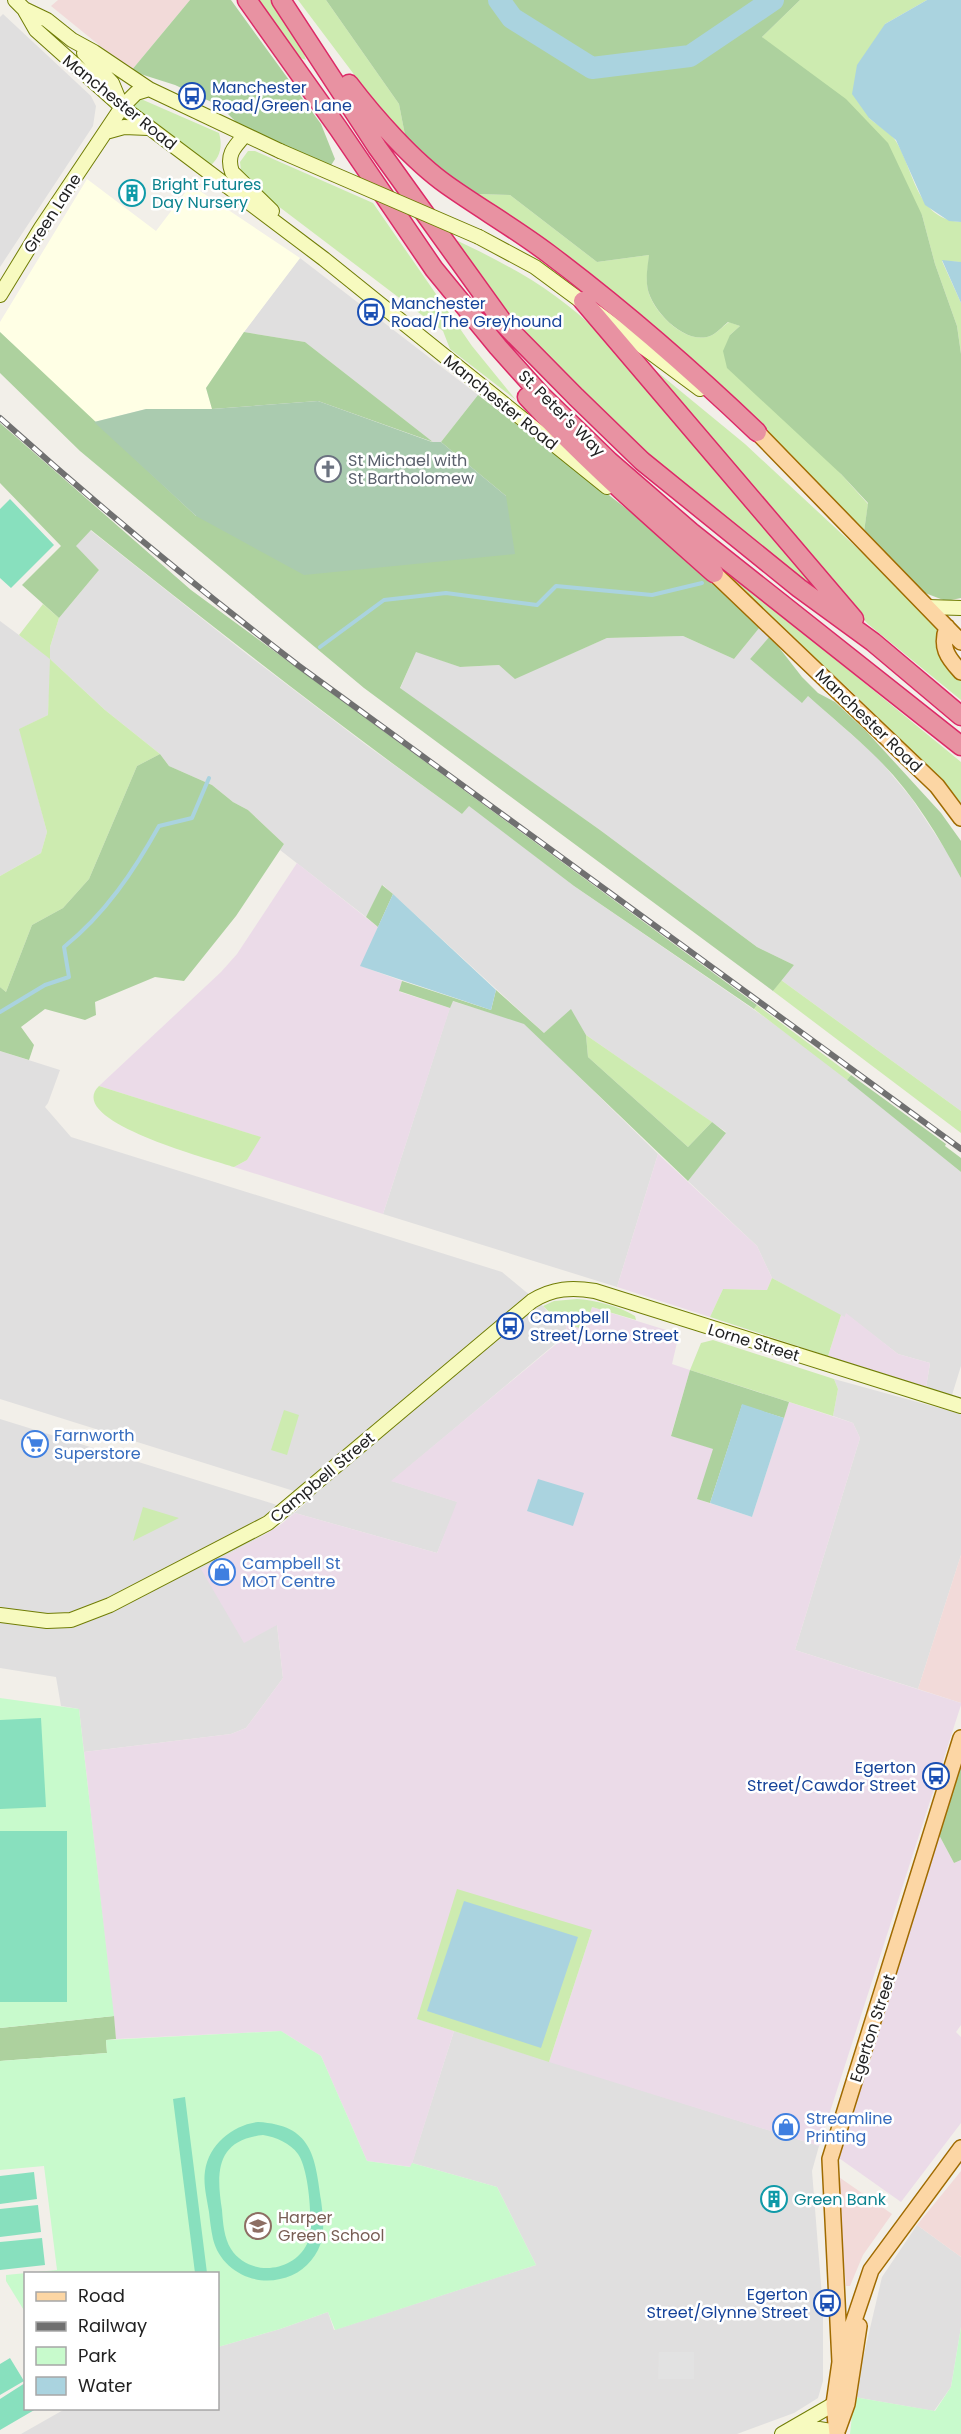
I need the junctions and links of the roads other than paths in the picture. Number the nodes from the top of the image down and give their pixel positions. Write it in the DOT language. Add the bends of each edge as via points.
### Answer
graph roads {
  1 [pos="247,0"];
  2 [pos="282,0"];
  3 [pos="20,4"];
  4 [pos="72,40"];
  5 [pos="149,88"];
  6 [pos="122,107"];
  7 [pos="151,129"];
  8 [pos="106,132"];
  9 [pos="246,135"];
  10 [pos="324,259"];
  11 [pos="434,269"];
  12 [pos="0,295"];
  13 [pos="583,301"];
  14 [pos="757,432"];
  15 [pos="714,573"];
  16 [pos="927,607"];
  17 [pos="961,608"];
  18 [pos="961,614"];
  19 [pos="947,627"];
  20 [pos="873,642"];
  21 [pos="961,642"];
  22 [pos="961,672"];
  23 [pos="961,716"];
  24 [pos="961,746"];
  25 [pos="961,818"];
  26 [pos="546,1292"];
  27 [pos="961,1406"];
  28 [pos="0,1615"];
  29 [pos="961,1738"];
  30 [pos="961,2148"];
  31 [pos="861,2293"];
  32 [pos="840,2362"];
  33 [pos="834,2404"];
  34 [pos="786,2433"];
  35 [pos="837,2433"];
  1 -- 11 [label="highway, St. Peter's Way"];
  2 -- 14 [label="highway" via="363,103 417,159 446,184 592,286 704,381"];
  2 -- 20 [label="highway, St. Peter's Way" via="377,147 505,325 642,461 799,588"];
  3 -- 4 [label="main road, Manchester Road"];
  3 -- 6 [label="main road, Manchester Road" via="36,30"];
  4 -- 5 [label="main road, Manchester Road"];
  4 -- 6 [label="main road" via="112,83"];
  5 -- 6 [label="main road, Green Lane" via="136,93"];
  5 -- 9 [label="main road, Manchester Road"];
  6 -- 7 [label="main road, Manchester Road"];
  6 -- 8 [label="main road, Green Lane"];
  7 -- 8 [label="main road" via="124,127"];
  7 -- 10 [label="main road, Manchester Road"];
  8 -- 12 [label="main road, Green Lane"];
  9 -- 10 [label="main road" via="230,153 232,172"];
  9 -- 13 [label="main road, Manchester Road, bridge" via="479,237 535,267"];
  10 -- 15 [label="main road, Manchester Road"];
  11 -- 15 [label="highway" via="465,319 513,381 573,444"];
  11 -- 24 [label="highway, St. Peter's Way" via="541,395 609,461 691,532"];
  13 -- 14 [label="main road, Manchester Road"];
  13 -- 20 [label="highway"];
  14 -- 16 [label="main road, Manchester Road"];
  15 -- 25 [label="main road, Manchester Road" via="937,786"];
  16 -- 17 [label="main road"];
  16 -- 19 [label="main road, Manchester Road"];
  18 -- 19 [label="main road"];
  19 -- 21 [label="main road, Manchester Road"];
  19 -- 22 [label="main road" via="944,650"];
  20 -- 23 [label="highway, St. Peter's Way"];
  26 -- 27 [label="main road, Lorne Street" via="577,1288 596,1291"];
  26 -- 28 [label="main road, Campbell Street" via="268,1523 120,1600 71,1620 48,1622"];
  29 -- 32 [label="main road, Egerton Street" via="830,2160"];
  30 -- 31 [label="main road" via="871,2270"];
  31 -- 32 [label="main road"];
  31 -- 35 [label="main road" via="847,2404"];
  32 -- 33 [label="main road"];
  33 -- 34 [label="main road"];
  33 -- 35 [label="main road"];
  34 -- 35 [label="main road" via="819,2429"];
}
